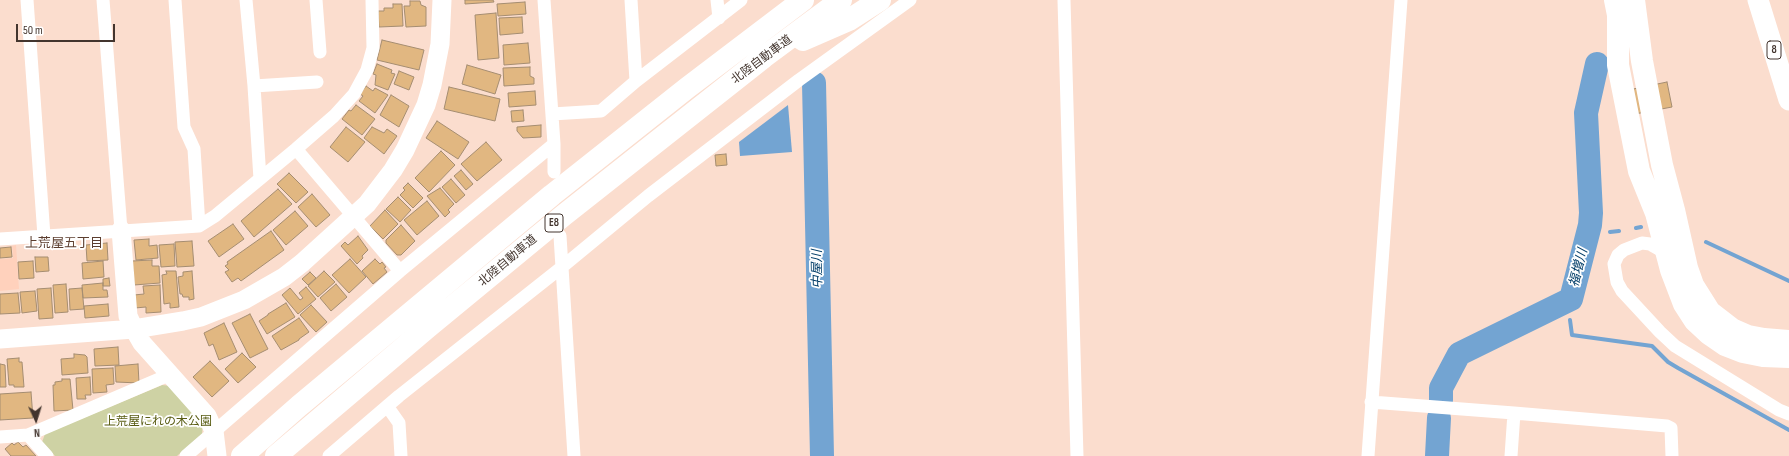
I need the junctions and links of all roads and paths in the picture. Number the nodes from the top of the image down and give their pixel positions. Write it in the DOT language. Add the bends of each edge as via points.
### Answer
graph roads {
  1 [pos="27,0"];
  2 [pos="103,0"];
  3 [pos="175,0"];
  4 [pos="246,0"];
  5 [pos="316,0"];
  6 [pos="372,0"];
  7 [pos="442,0"];
  8 [pos="544,0"];
  9 [pos="631,0"];
  10 [pos="718,0"];
  11 [pos="741,0"];
  12 [pos="804,0"];
  13 [pos="841,0"];
  14 [pos="880,0"];
  15 [pos="910,0"];
  16 [pos="1064,0"];
  17 [pos="1401,0"];
  18 [pos="1758,0"];
  19 [pos="1626,6"];
  20 [pos="719,18"];
  21 [pos="320,52"];
  22 [pos="764,57"];
  23 [pos="636,81"];
  24 [pos="316,82"];
  25 [pos="254,86"];
  26 [pos="1789,100"];
  27 [pos="552,114"];
  28 [pos="554,144"];
  29 [pos="296,149"];
  30 [pos="554,172"];
  31 [pos="260,179"];
  32 [pos="1665,211"];
  33 [pos="354,217"];
  34 [pos="199,226"];
  35 [pos="122,230"];
  36 [pos="44,236"];
  37 [pos="560,236"];
  38 [pos="0,239"];
  39 [pos="1666,253"];
  40 [pos="562,267"];
  41 [pos="400,271"];
  42 [pos="134,329"];
  43 [pos="0,339"];
  44 [pos="1789,341"];
  45 [pos="1789,357"];
  46 [pos="171,374"];
  47 [pos="1371,402"];
  48 [pos="387,406"];
  49 [pos="1514,413"];
  50 [pos="1789,414"];
  51 [pos="214,431"];
  52 [pos="28,435"];
  53 [pos="0,437"];
  54 [pos="46,456"];
  55 [pos="186,456"];
  56 [pos="217,456"];
  57 [pos="242,456"];
  58 [pos="276,456"];
  59 [pos="329,456"];
  60 [pos="401,456"];
  61 [pos="574,456"];
  62 [pos="1076,456"];
  63 [pos="1368,456"];
  64 [pos="1511,456"];
  65 [pos="1672,456"];
  1 -- 36 [label="street"];
  2 -- 35 [label="street"];
  3 -- 34 [label="street" via="184,126 194,149"];
  4 -- 25 [label="street"];
  5 -- 21 [label="street"];
  6 -- 29 [label="street" via="373,48 362,81 334,116"];
  7 -- 33 [label="street" via="442,24 436,65 426,106 393,170"];
  8 -- 27 [label="street"];
  9 -- 23 [label="street"];
  10 -- 20 [label="street"];
  11 -- 20 [label="street"];
  12 -- 57 [label="highway, 北陸自動車道 / E8" via="687,88 552,195"];
  13 -- 22 [label="highway, 北陸自動車道 / E8"];
  14 -- 22 [label="highway" via="849,20"];
  15 -- 40 [label="street" via="799,80 648,196"];
  16 -- 62 [label="street"];
  17 -- 47 [label="street"];
  18 -- 26 [label="main road, 8"];
  19 -- 32 [label="highway" via="1642,61 1662,165"];
  20 -- 23 [label="street"];
  22 -- 58 [label="highway, 北陸自動車道 / E8" via="564,215"];
  23 -- 27 [label="street" via="601,111"];
  24 -- 25 [label="street"];
  25 -- 31 [label="street"];
  27 -- 28 [label="street"];
  28 -- 30 [label="street"];
  28 -- 41 [label="street"];
  29 -- 31 [label="street"];
  29 -- 33 [label="street"];
  31 -- 34 [label="street"];
  32 -- 39 [label="highway"];
  32 -- 44 [label="highway" via="1693,284 1710,312 1732,329 1748,336"];
  33 -- 41 [label="street"];
  33 -- 42 [label="street" via="284,277 244,300 201,317"];
  34 -- 35 [label="street"];
  35 -- 36 [label="street"];
  35 -- 42 [label="street" via="128,316"];
  36 -- 38 [label="street"];
  37 -- 40 [label="street"];
  39 -- 45 [label="highway" via="1684,304 1695,321 1709,334 1743,352"];
  39 -- 50 [label="street" via="1650,244 1642,243 1624,250 1614,264 1617,282 1622,291 1675,346"];
  40 -- 48 [label="street"];
  40 -- 61 [label="street"];
  41 -- 51 [label="street"];
  42 -- 43 [label="street"];
  42 -- 46 [label="street" via="142,343"];
  46 -- 51 [label="street" via="207,416"];
  46 -- 52 [label="street"];
  47 -- 49 [label="street"];
  47 -- 63 [label="street"];
  48 -- 59 [label="street"];
  48 -- 60 [label="street" via="399,423"];
  49 -- 64 [label="street"];
  49 -- 65 [label="street" via="1667,426 1671,428"];
  51 -- 55 [label="street"];
  51 -- 56 [label="street"];
  52 -- 53 [label="street"];
  52 -- 54 [label="street"];
}
